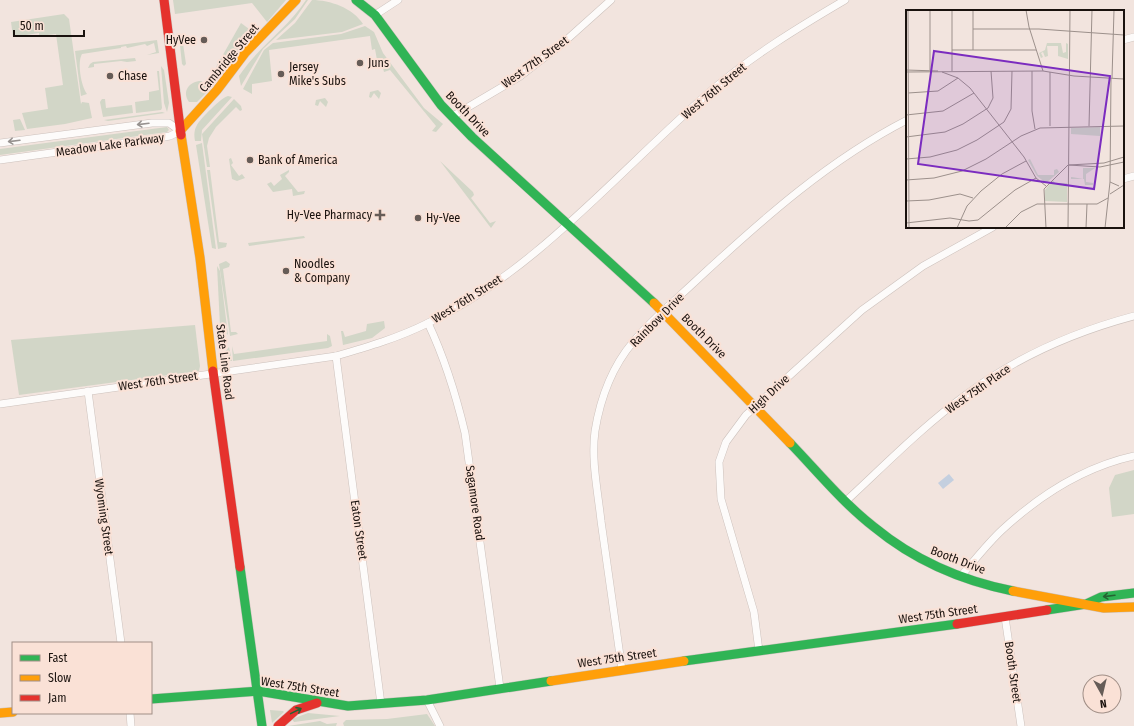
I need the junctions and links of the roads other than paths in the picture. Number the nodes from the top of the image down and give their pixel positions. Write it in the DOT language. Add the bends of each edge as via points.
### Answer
graph roads {
  1 [pos="164,0"];
  2 [pos="296,0"];
  3 [pos="356,0"];
  4 [pos="398,0"];
  5 [pos="611,0"];
  6 [pos="845,0"];
  7 [pos="375,15"];
  8 [pos="1134,37"];
  9 [pos="1124,40"];
  10 [pos="453,116"];
  11 [pos="906,121"];
  12 [pos="180,131"];
  13 [pos="0,143"];
  14 [pos="0,160"];
  15 [pos="1134,176"];
  16 [pos="1124,179"];
  17 [pos="568,224"];
  18 [pos="991,228"];
  19 [pos="663,312"];
  20 [pos="1134,316"];
  21 [pos="428,323"];
  22 [pos="336,356"];
  23 [pos="214,373"];
  24 [pos="88,391"];
  25 [pos="0,404"];
  26 [pos="756,406"];
  27 [pos="1134,456"];
  28 [pos="846,501"];
  29 [pos="961,576"];
  30 [pos="1134,592"];
  31 [pos="1086,604"];
  32 [pos="1134,607"];
  33 [pos="1005,617"];
  34 [pos="121,642"];
  35 [pos="759,651"];
  36 [pos="622,670"];
  37 [pos="500,688"];
  38 [pos="258,691"];
  39 [pos="152,699"];
  40 [pos="427,700"];
  41 [pos="318,702"];
  42 [pos="381,704"];
  43 [pos="12,712"];
  44 [pos="0,713"];
  45 [pos="130,714"];
  46 [pos="131,726"];
  47 [pos="262,726"];
  48 [pos="278,726"];
  49 [pos="440,726"];
  50 [pos="1021,726"];
  1 -- 12 [label="main road, State Line Road"];
  2 -- 12 [label="main road, Cambridge Street" via="246,53"];
  3 -- 7 [label="main road, Booth Drive"];
  4 -- 7 [label="street"];
  5 -- 10 [label="street, West 77th Street" via="563,43 519,77"];
  6 -- 17 [label="street, West 76th Street" via="766,50 713,89"];
  7 -- 10 [label="main road, Booth Drive" via="420,78"];
  8 -- 9 [label="street"];
  10 -- 17 [label="main road, Booth Drive" via="472,137"];
  11 -- 19 [label="street, Rainbow Drive" via="859,148 783,202"];
  12 -- 13 [label="street, Meadow Lake Parkway, one-way" via="169,123 160,122"];
  12 -- 14 [label="street, Meadow Lake Parkway" via="159,138"];
  12 -- 23 [label="main road, State Line Road" via="200,258"];
  15 -- 16 [label="street"];
  17 -- 19 [label="main road, Booth Drive"];
  17 -- 21 [label="street, West 76th Street" via="488,288"];
  18 -- 26 [label="street, High Drive" via="941,255 878,298 833,334"];
  19 -- 26 [label="main road, Booth Drive"];
  19 -- 36 [label="street, Rainbow Drive" via="632,343 618,364 606,388 595,433 595,469"];
  20 -- 28 [label="street, West 75th Place" via="1061,340 1003,370 936,418"];
  21 -- 22 [label="street, West 76th Street" via="376,345"];
  21 -- 37 [label="street, Sagamore Road" via="446,362 465,433"];
  22 -- 23 [label="street, West 76th Street"];
  22 -- 42 [label="street, Eaton Street"];
  23 -- 24 [label="street, West 76th Street"];
  23 -- 38 [label="main road, State Line Road"];
  24 -- 25 [label="street, West 76th Street"];
  24 -- 34 [label="street, Wyoming Street"];
  26 -- 28 [label="main road, Booth Drive"];
  26 -- 35 [label="street, High Drive" via="736,426 726,442 719,462 719,474 721,499 754,612"];
  27 -- 29 [label="street" via="1103,466 1052,491 1001,532"];
  28 -- 29 [label="main road, Booth Drive" via="873,527 905,550 930,564"];
  29 -- 31 [label="main road, Booth Drive" via="1003,589"];
  30 -- 31 [label="main road, West 75th Street, one-way" via="1101,597"];
  31 -- 32 [label="main road, West 75th Street" via="1104,608"];
  31 -- 33 [label="main road, West 75th Street"];
  33 -- 35 [label="main road, West 75th Street"];
  33 -- 50 [label="street, Booth Street"];
  35 -- 36 [label="main road, West 75th Street"];
  36 -- 37 [label="main road, West 75th Street"];
  37 -- 40 [label="main road, West 75th Street"];
  38 -- 39 [label="main road, West 75th Street"];
  38 -- 41 [label="main road, West 75th Street"];
  38 -- 47 [label="main road, State Line Road"];
  40 -- 42 [label="main road, West 75th Street"];
  40 -- 49 [label="street"];
  41 -- 42 [label="main road, West 75th Street" via="348,706"];
  48 -- 41 [label="main road, one-way" via="296,710"];
  43 -- 44 [label="main road"];
  45 -- 46 [label="street"];
}
